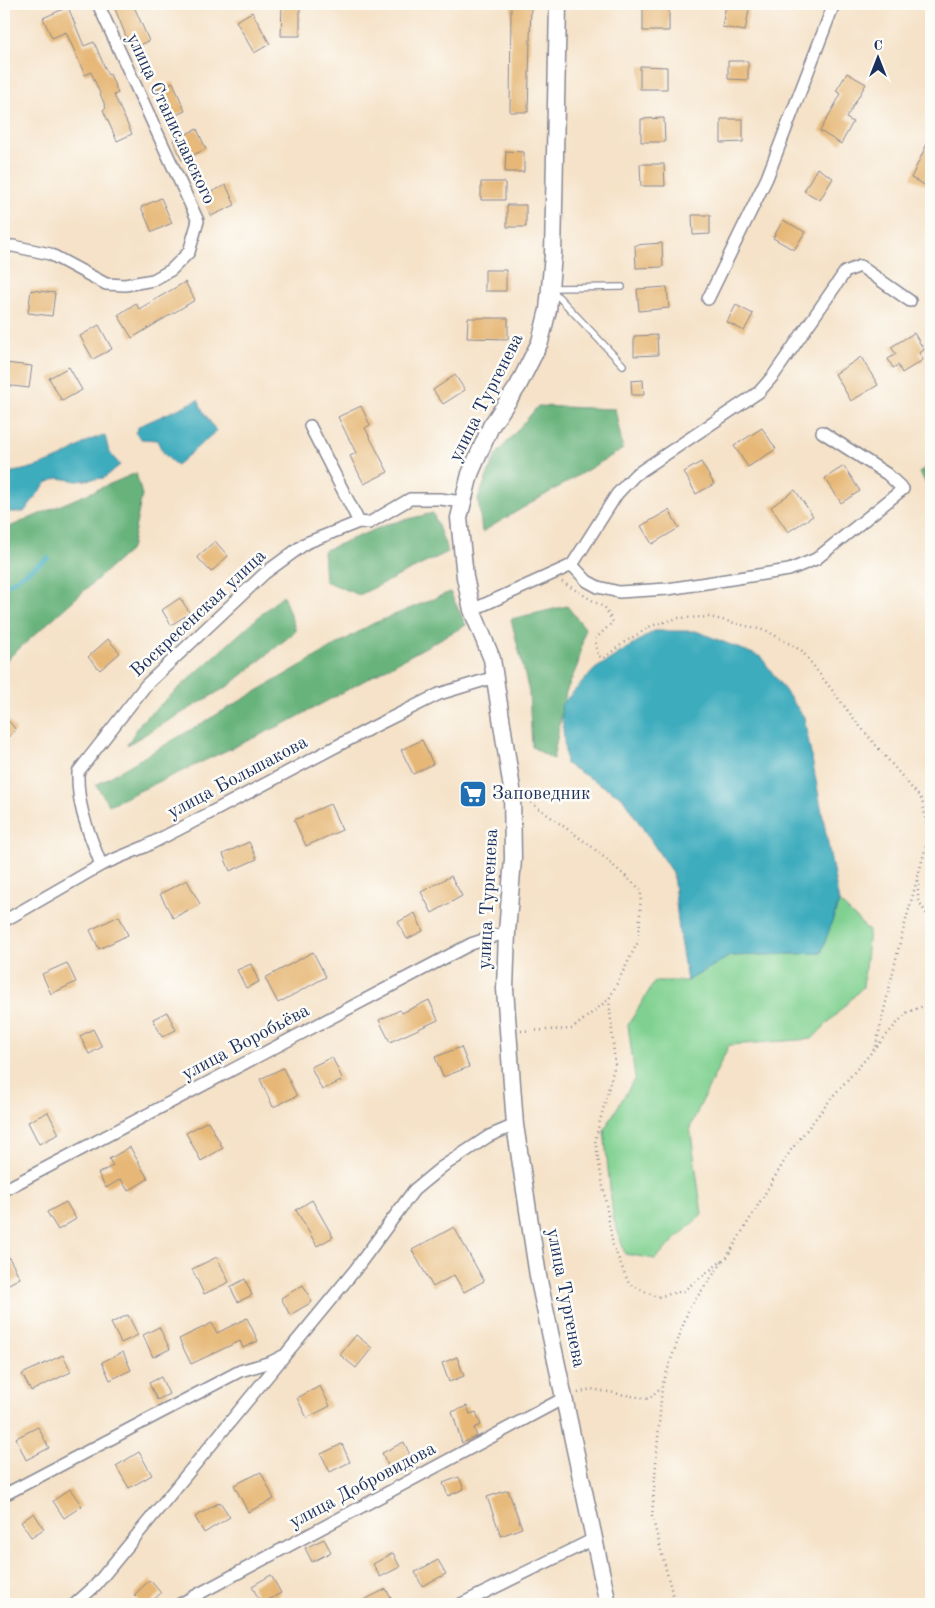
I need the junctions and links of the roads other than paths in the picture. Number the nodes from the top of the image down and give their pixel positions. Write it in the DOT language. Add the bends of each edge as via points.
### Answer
graph roads {
  1 [pos="98,4"];
  2 [pos="558,4"];
  3 [pos="834,4"];
  4 [pos="4,246"];
  5 [pos="622,287"];
  6 [pos="550,288"];
  7 [pos="708,299"];
  8 [pos="910,301"];
  9 [pos="622,365"];
  10 [pos="310,426"];
  11 [pos="822,432"];
  12 [pos="463,502"];
  13 [pos="359,522"];
  14 [pos="572,565"];
  15 [pos="472,610"];
  16 [pos="495,677"];
  17 [pos="101,865"];
  18 [pos="4,921"];
  19 [pos="507,932"];
  20 [pos="515,1125"];
  21 [pos="4,1190"];
  22 [pos="286,1354"];
  23 [pos="564,1398"];
  24 [pos="4,1496"];
  25 [pos="594,1539"];
  26 [pos="75,1604"];
  27 [pos="180,1604"];
  28 [pos="461,1604"];
  29 [pos="608,1604"];
  1 -- 4 [label="street, улица Станиславского" via="198,222 189,252 171,270 153,280 125,285 106,284 50,254"];
  2 -- 6 [label="street, улица Тургенева"];
  3 -- 7 [label="street" via="767,178"];
  5 -- 6 [label="lane"];
  6 -- 9 [label="lane"];
  6 -- 12 [label="street, улица Тургенева" via="540,342 518,386 491,426 470,474"];
  8 -- 14 [label="street" via="860,266 845,272 764,387 634,475 617,494"];
  10 -- 13 [label="street"];
  11 -- 14 [label="street" via="888,474 903,489 816,559 788,570 737,579 619,592 587,581"];
  12 -- 13 [label="street, Воскресенская улица" via="410,499 369,523"];
  12 -- 15 [label="street, улица Тургенева" via="459,518"];
  13 -- 17 [label="street, Воскресенская улица" via="306,543 265,573 146,685 78,772 81,811"];
  14 -- 15 [label="street"];
  15 -- 16 [label="street, улица Тургенева" via="492,659"];
  16 -- 17 [label="street, улица Большакова" via="439,694 144,847"];
  16 -- 19 [label="street, улица Тургенева" via="512,789 514,859"];
  17 -- 18 [label="street, улица Большакова"];
  19 -- 20 [label="street, улица Тургенева" via="505,989"];
  19 -- 21 [label="street, улица Воробьёва" via="471,944"];
  20 -- 22 [label="street" via="489,1136 414,1190 355,1270"];
  20 -- 23 [label="street, улица Тургенева" via="538,1276"];
  22 -- 24 [label="street" via="240,1371"];
  22 -- 26 [label="street" via="95,1586"];
  23 -- 25 [label="street, улица Тургенева"];
  23 -- 27 [label="street, улица Добровидова"];
  25 -- 28 [label="street"];
  25 -- 29 [label="street, улица Тургенева"];
}
